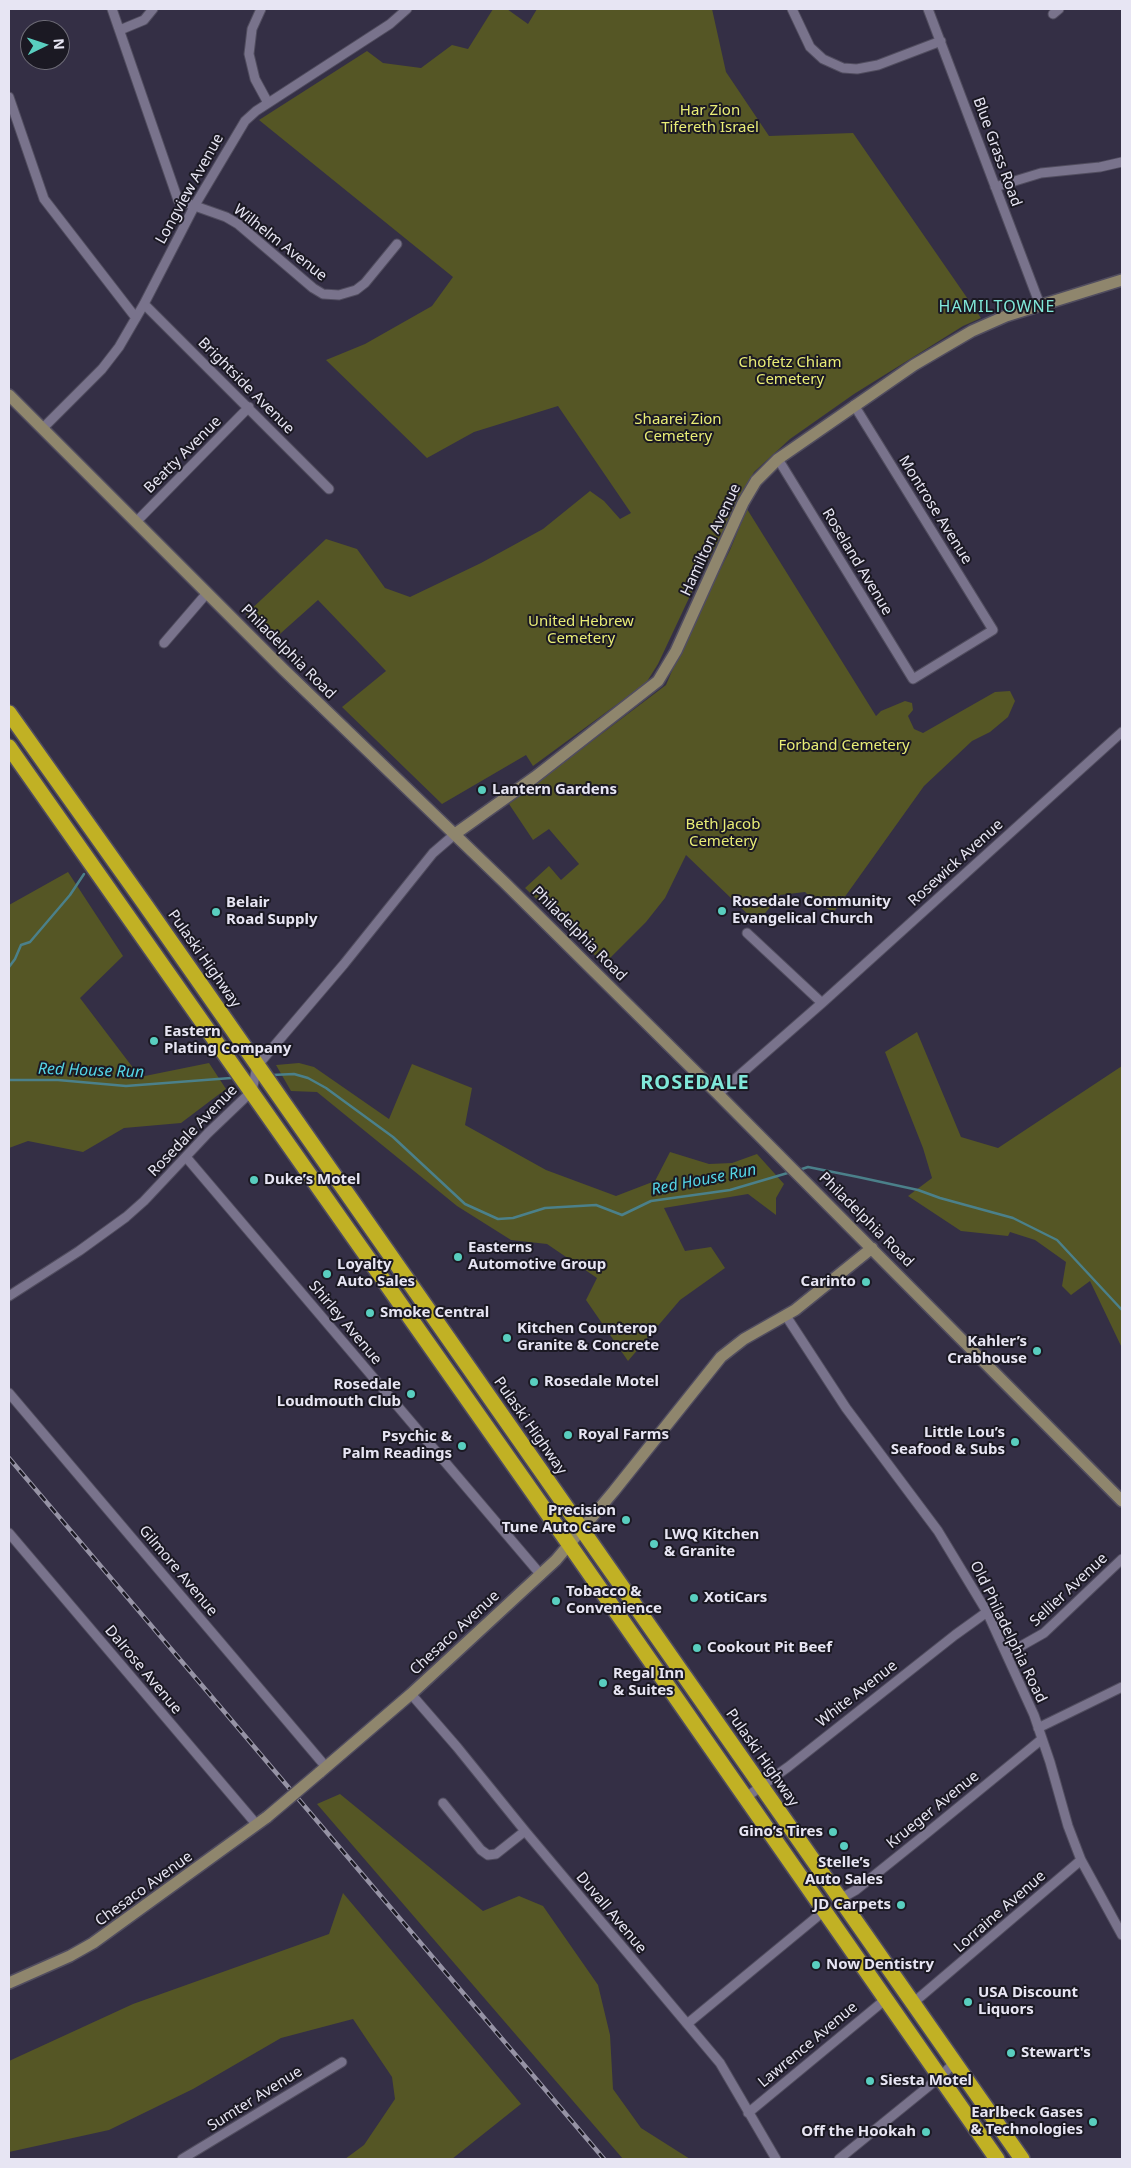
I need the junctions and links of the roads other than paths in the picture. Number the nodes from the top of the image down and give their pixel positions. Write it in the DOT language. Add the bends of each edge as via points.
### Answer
graph roads {
  1 [pos="112,9"];
  2 [pos="154,9"];
  3 [pos="261,9"];
  4 [pos="407,9"];
  5 [pos="792,9"];
  6 [pos="928,9"];
  7 [pos="120,30"];
  8 [pos="941,41"];
  9 [pos="9,97"];
  10 [pos="268,103"];
  11 [pos="1122,162"];
  12 [pos="995,187"];
  13 [pos="195,205"];
  14 [pos="397,244"];
  15 [pos="1121,283"];
  16 [pos="144,304"];
  17 [pos="1040,305"];
  18 [pos="136,318"];
  19 [pos="9,395"];
  20 [pos="854,405"];
  21 [pos="249,407"];
  22 [pos="42,428"];
  23 [pos="778,458"];
  24 [pos="329,489"];
  25 [pos="136,522"];
  26 [pos="208,593"];
  27 [pos="164,643"];
  28 [pos="913,679"];
  29 [pos="9,713"];
  30 [pos="1122,732"];
  31 [pos="9,747"];
  32 [pos="455,834"];
  33 [pos="747,933"];
  34 [pos="822,1003"];
  35 [pos="257,1066"];
  36 [pos="252,1091"];
  37 [pos="718,1094"];
  38 [pos="186,1157"];
  39 [pos="872,1248"];
  40 [pos="9,1296"];
  41 [pos="786,1316"];
  42 [pos="9,1393"];
  43 [pos="1122,1501"];
  44 [pos="582,1530"];
  45 [pos="9,1533"];
  46 [pos="569,1544"];
  47 [pos="1122,1559"];
  48 [pos="541,1575"];
  49 [pos="987,1612"];
  50 [pos="1007,1654"];
  51 [pos="1122,1687"];
  52 [pos="411,1694"];
  53 [pos="1038,1728"];
  54 [pos="1042,1738"];
  55 [pos="322,1770"];
  56 [pos="761,1786"];
  57 [pos="745,1798"];
  58 [pos="443,1803"];
  59 [pos="257,1825"];
  60 [pos="525,1831"];
  61 [pos="1081,1860"];
  62 [pos="840,1899"];
  63 [pos="824,1911"];
  64 [pos="1122,1935"];
  65 [pos="9,1984"];
  66 [pos="886,1999"];
  67 [pos="913,2003"];
  68 [pos="686,2024"];
  69 [pos="342,2062"];
  70 [pos="954,2063"];
  71 [pos="940,2077"];
  72 [pos="748,2113"];
  73 [pos="182,2159"];
  74 [pos="776,2159"];
  75 [pos="839,2159"];
  76 [pos="997,2159"];
  77 [pos="1022,2159"];
  1 -- 7 [label="street, Wilhelm Avenue"];
  2 -- 7 [label="street" via="144,20"];
  3 -- 10 [label="street" via="250,37 249,54 254,79"];
  4 -- 10 [label="street, Longview Avenue" via="390,24"];
  5 -- 8 [label="street" via="810,47 823,60 843,68 878,65"];
  6 -- 8 [label="street, Blue Grass Road"];
  7 -- 13 [label="street, Wilhelm Avenue" via="178,200"];
  8 -- 12 [label="street, Blue Grass Road"];
  9 -- 18 [label="street" via="47,203"];
  10 -- 13 [label="street, Longview Avenue" via="245,121"];
  11 -- 12 [label="street" via="1042,173"];
  12 -- 17 [label="street, Blue Grass Road"];
  13 -- 14 [label="street, Wilhelm Avenue" via="238,224 323,294 339,295 356,290"];
  13 -- 16 [label="street, Longview Avenue"];
  15 -- 17 [label="street, Hamilton Avenue"];
  16 -- 18 [label="street, Longview Avenue"];
  16 -- 21 [label="street, Brightside Avenue"];
  17 -- 20 [label="street, Hamilton Avenue" via="1006,316 959,338"];
  18 -- 22 [label="street, Longview Avenue" via="108,362"];
  19 -- 22 [label="street, Philadelphia Road"];
  20 -- 23 [label="street, Hamilton Avenue"];
  20 -- 28 [label="street, Montrose Avenue" via="993,630"];
  21 -- 24 [label="street, Brightside Avenue"];
  21 -- 25 [label="street, Beatty Avenue"];
  22 -- 25 [label="street, Philadelphia Road"];
  23 -- 28 [label="street, Roseland Avenue"];
  23 -- 32 [label="street, Hamilton Avenue" via="756,481 743,503 676,651 658,681 538,775"];
  25 -- 26 [label="street, Philadelphia Road"];
  26 -- 27 [label="street"];
  26 -- 32 [label="street, Philadelphia Road"];
  29 -- 35 [label="highway, Pulaski Highway"];
  30 -- 34 [label="street, Rosewick Avenue"];
  31 -- 36 [label="highway"];
  32 -- 35 [label="street, Rosedale Avenue" via="433,853"];
  32 -- 37 [label="street, Philadelphia Road"];
  33 -- 34 [label="street"];
  34 -- 37 [label="street, Rosewick Avenue"];
  35 -- 36 [label="street, Rosedale Avenue"];
  35 -- 44 [label="highway, Pulaski Highway"];
  36 -- 38 [label="street, Rosedale Avenue"];
  36 -- 46 [label="highway"];
  37 -- 39 [label="street, Philadelphia Road"];
  38 -- 40 [label="street, Rosedale Avenue" via="144,1201 108,1232"];
  38 -- 48 [label="street, Shirley Avenue"];
  39 -- 41 [label="street, Chesaco Avenue"];
  39 -- 43 [label="street, Philadelphia Road"];
  41 -- 44 [label="street, Chesaco Avenue" via="744,1339 718,1361"];
  41 -- 49 [label="street, Old Philadelphia Road" via="846,1408 938,1531"];
  42 -- 55 [label="street, Gilmore Avenue"];
  44 -- 46 [label="street, Chesaco Avenue"];
  44 -- 56 [label="highway, Pulaski Highway"];
  45 -- 59 [label="street, Dalrose Avenue"];
  46 -- 48 [label="street, Chesaco Avenue"];
  46 -- 57 [label="highway"];
  47 -- 50 [label="street, Sellier Avenue" via="1044,1633"];
  48 -- 52 [label="street, Chesaco Avenue"];
  49 -- 50 [label="street, Old Philadelphia Road"];
  49 -- 56 [label="street, White Avenue"];
  50 -- 53 [label="street, Old Philadelphia Road"];
  51 -- 53 [label="street"];
  52 -- 55 [label="street, Chesaco Avenue"];
  52 -- 60 [label="street, Duvall Avenue"];
  53 -- 54 [label="street, Old Philadelphia Road"];
  54 -- 61 [label="street, Old Philadelphia Road"];
  54 -- 62 [label="street, Krueger Avenue" via="856,1890"];
  55 -- 59 [label="street, Chesaco Avenue, bridge"];
  56 -- 57 [label="street, White Avenue"];
  56 -- 62 [label="highway, Pulaski Highway"];
  57 -- 63 [label="highway"];
  58 -- 60 [label="street" via="488,1856 496,1854"];
  59 -- 65 [label="street, Chesaco Avenue" via="93,1943"];
  60 -- 68 [label="street, Duvall Avenue"];
  61 -- 64 [label="street, Old Philadelphia Road"];
  61 -- 67 [label="street, Lorraine Avenue"];
  62 -- 67 [label="highway, Pulaski Highway"];
  63 -- 66 [label="highway"];
  63 -- 68 [label="street"];
  66 -- 71 [label="highway"];
  66 -- 72 [label="street, Lawrence Avenue"];
  67 -- 70 [label="highway, Pulaski Highway"];
  68 -- 72 [label="street, Duvall Avenue" via="720,2063"];
  69 -- 73 [label="street, Sumter Avenue"];
  70 -- 71 [label="street"];
  70 -- 77 [label="highway, Pulaski Highway"];
  71 -- 75 [label="street"];
  71 -- 76 [label="highway"];
  72 -- 74 [label="street, Duvall Avenue"];
}
